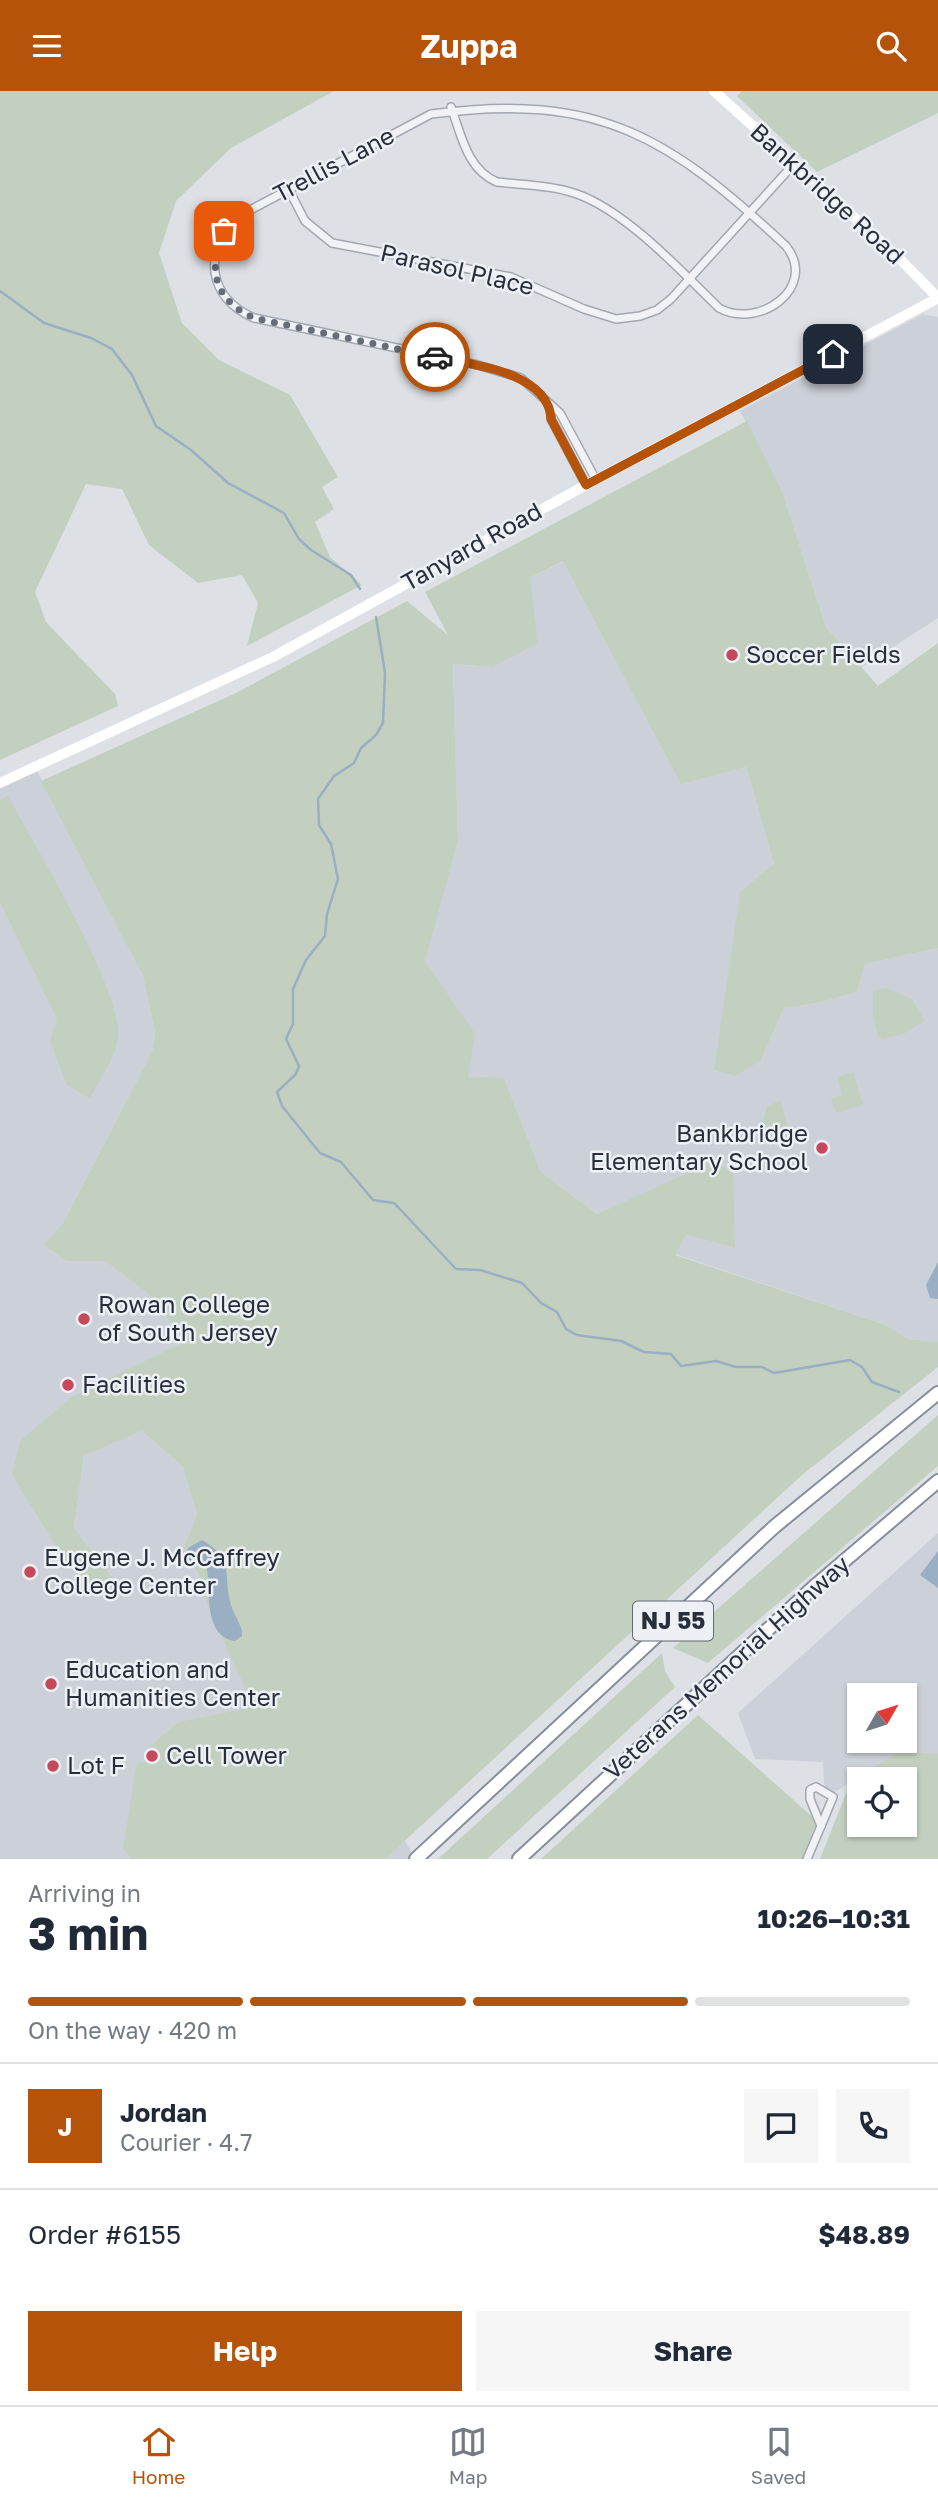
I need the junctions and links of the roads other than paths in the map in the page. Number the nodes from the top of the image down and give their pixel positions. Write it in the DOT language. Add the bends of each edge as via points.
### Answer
graph roads {
  1 [pos="714,91"];
  2 [pos="475,100"];
  3 [pos="451,107"];
  4 [pos="667,139"];
  5 [pos="793,165"];
  6 [pos="289,190"];
  7 [pos="749,212"];
  8 [pos="688,278"];
  9 [pos="938,298"];
  10 [pos="591,482"];
  11 [pos="0,783"];
  12 [pos="938,1393"];
  13 [pos="938,1481"];
  14 [pos="821,1826"];
  15 [pos="416,1859"];
  16 [pos="519,1859"];
  17 [pos="807,1859"];
  1 -- 5 [label="street, Bankbridge Road"];
  2 -- 3 [label="street, Trellis Lane"];
  3 -- 6 [label="street, Trellis Lane"];
  3 -- 8 [label="street" via="470,158 485,177 574,193 597,202 617,214"];
  4 -- 7 [label="street"];
  5 -- 7 [label="street, Parasol Place"];
  5 -- 9 [label="street, Bankbridge Road"];
  6 -- 8 [label="street, Parasol Place" via="305,221 332,243 511,277 616,319 657,310"];
  6 -- 10 [label="street, Trellis Lane" via="237,217 224,231 214,268 220,291 239,311 521,378 559,413"];
  7 -- 8 [label="street, Parasol Place"];
  7 -- 8 [label="street" via="786,246 795,261 793,283 782,300 749,316 732,316"];
  9 -- 10 [label="street, Tanyard Road"];
  10 -- 11 [label="street, Tanyard Road" via="272,657"];
  12 -- 15 [label="highway, NJ 55" via="774,1527"];
  13 -- 16 [label="highway, Veterans Memorial Highway / NJ 55" via="816,1585"];
  14 -- 14 [label="street" via="810,1799 810,1790 816,1787 833,1797"];
  14 -- 17 [label="street"];
}
